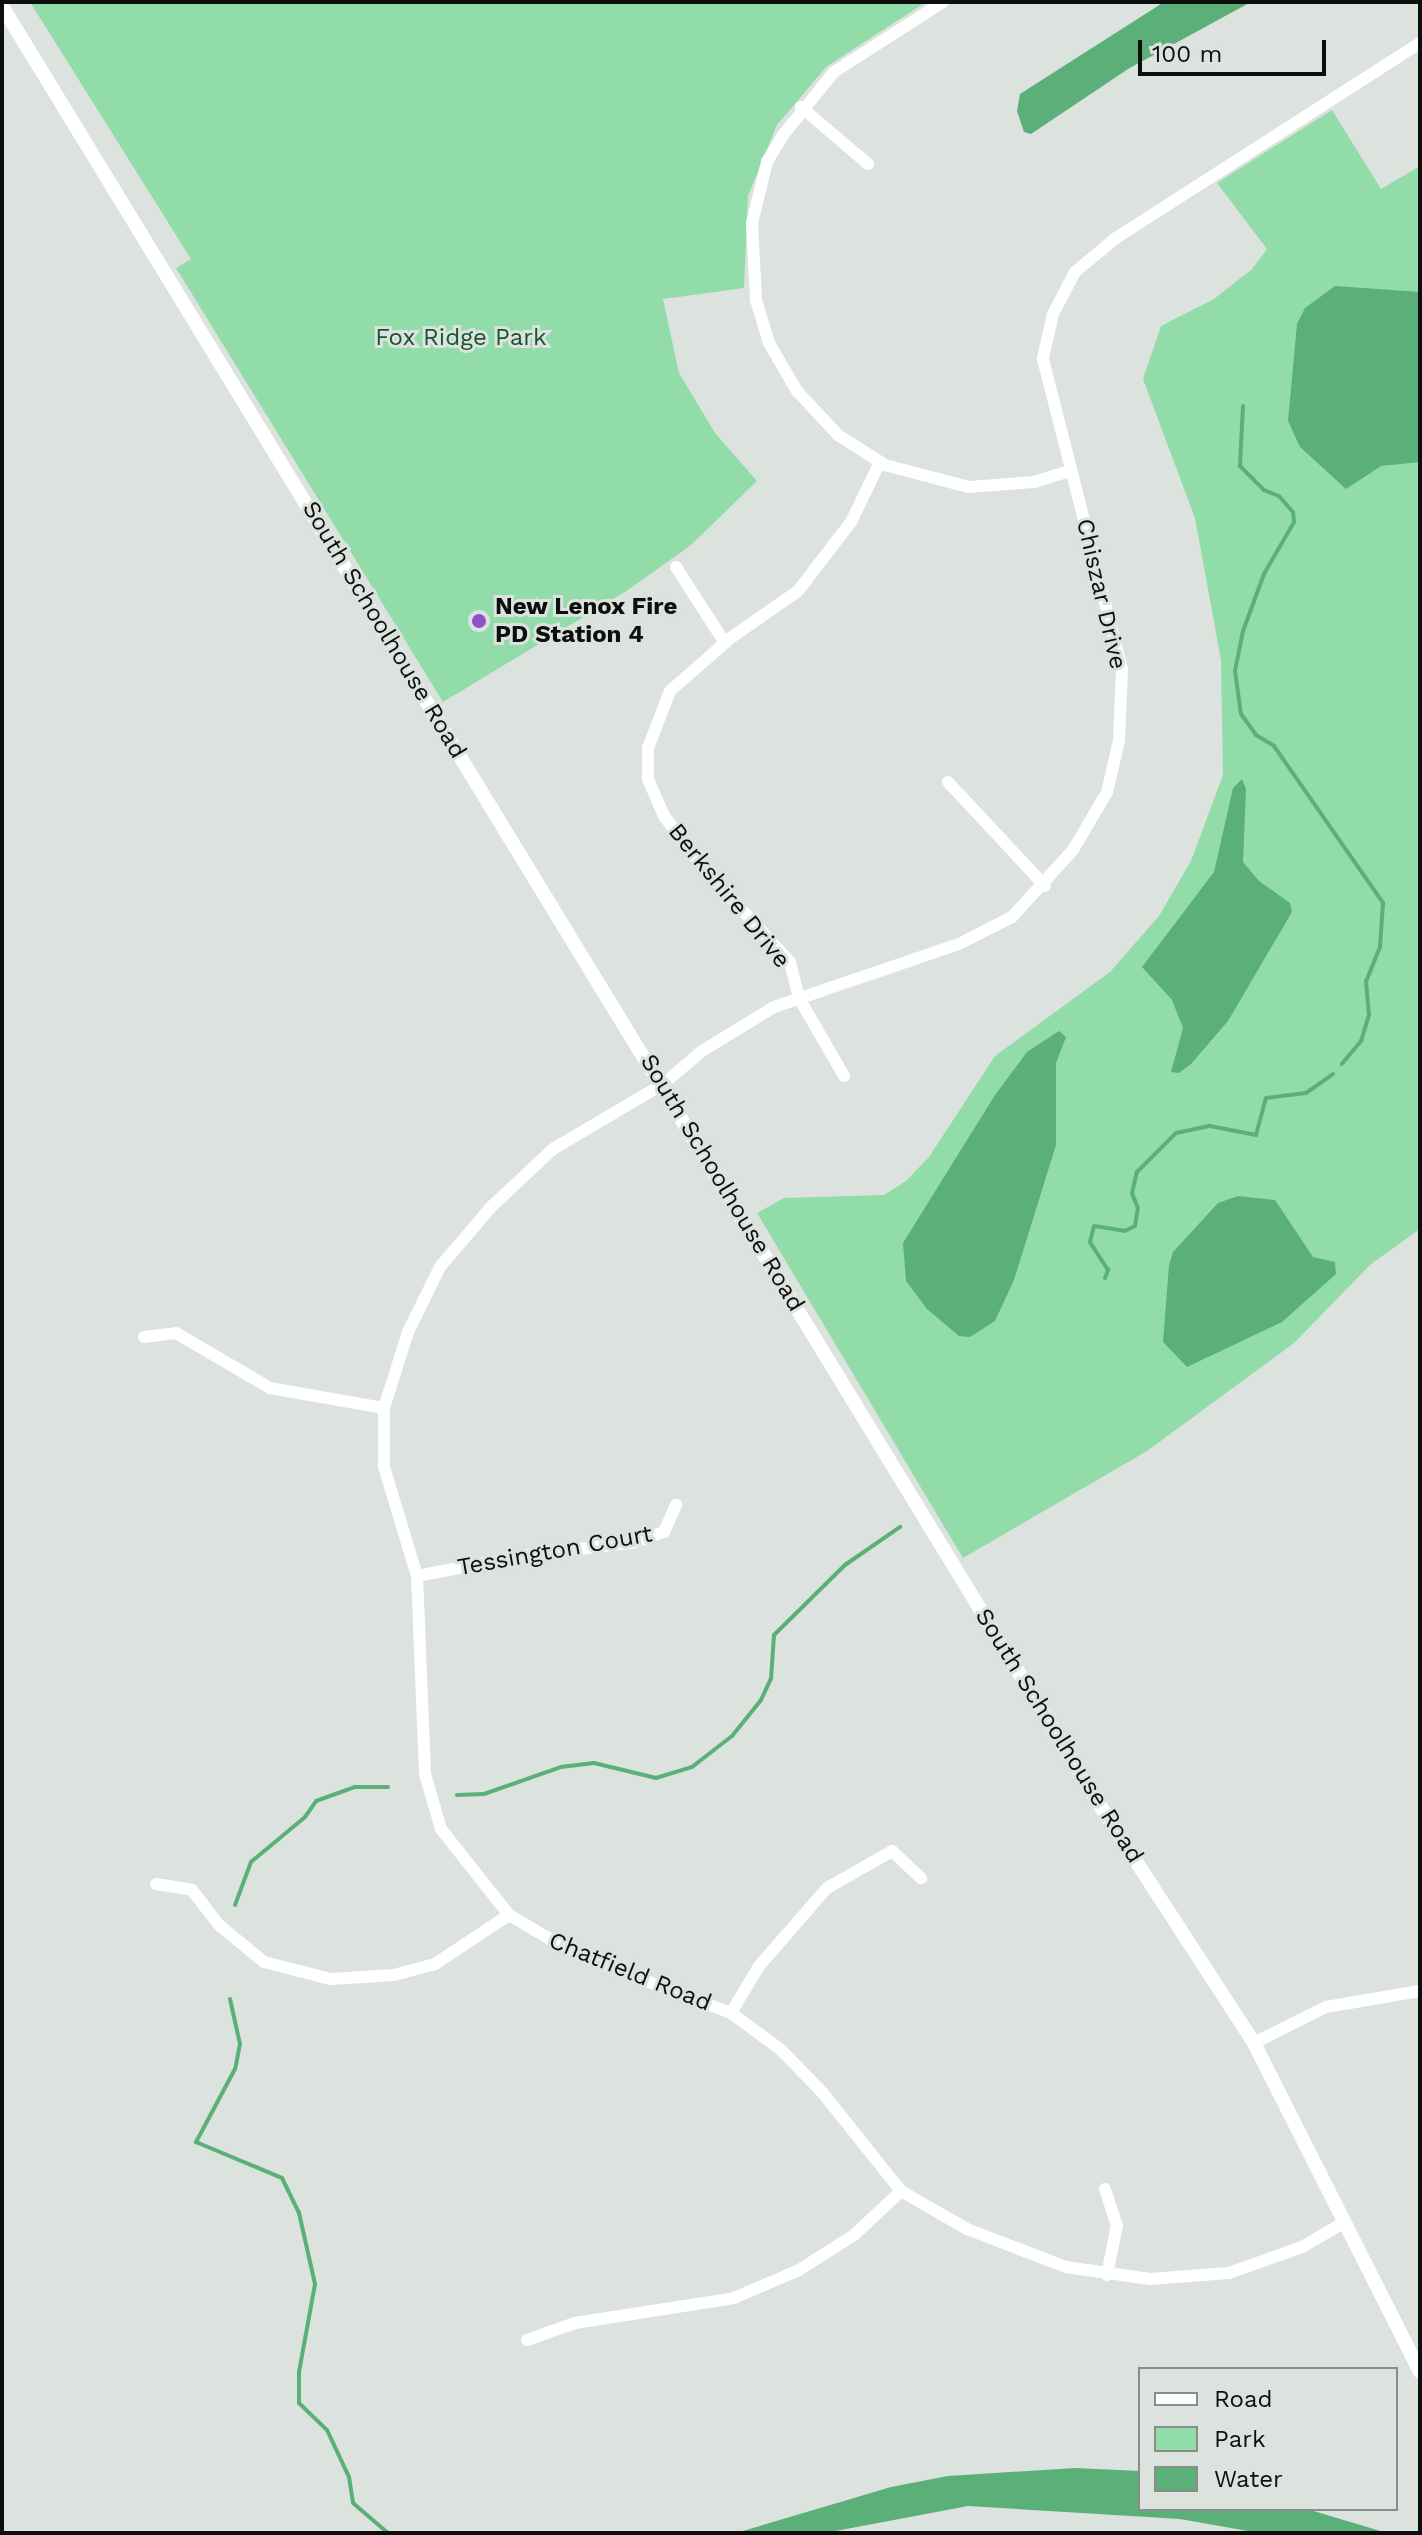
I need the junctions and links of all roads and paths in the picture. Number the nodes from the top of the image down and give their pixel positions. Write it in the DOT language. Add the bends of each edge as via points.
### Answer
graph roads {
  1 [pos="943,2"];
  2 [pos="2,6"];
  3 [pos="1420,43"];
  4 [pos="801,107"];
  5 [pos="868,164"];
  6 [pos="880,462"];
  7 [pos="1071,471"];
  8 [pos="676,567"];
  9 [pos="725,643"];
  10 [pos="948,782"];
  11 [pos="1045,886"];
  12 [pos="799,998"];
  13 [pos="844,1076"];
  14 [pos="663,1084"];
  15 [pos="144,1337"];
  16 [pos="384,1408"];
  17 [pos="676,1505"];
  18 [pos="417,1576"];
  19 [pos="921,1878"];
  20 [pos="156,1884"];
  21 [pos="509,1915"];
  22 [pos="1420,1991"];
  23 [pos="731,2013"];
  24 [pos="1254,2043"];
  25 [pos="1105,2189"];
  26 [pos="901,2191"];
  27 [pos="1343,2223"];
  28 [pos="1107,2275"];
  29 [pos="527,2340"];
  30 [pos="1420,2371"];
  1 -- 4 [label="street" via="834,72"];
  2 -- 14 [label="street, South Schoolhouse Road"];
  3 -- 7 [label="street, Chiszar Drive" via="1116,238 1075,272 1053,314 1043,358"];
  4 -- 5 [label="street"];
  4 -- 6 [label="street" via="767,162 757,193 751,253 756,300 769,343 797,391 838,435"];
  6 -- 7 [label="street" via="932,481 969,487 1034,482"];
  6 -- 9 [label="street, Berkshire Drive" via="851,522 798,591"];
  7 -- 11 [label="street, Chiszar Drive" via="1122,669 1119,741 1107,792"];
  8 -- 9 [label="street"];
  9 -- 12 [label="street, Berkshire Drive" via="670,691 650,733 648,779 664,816 705,870 790,962"];
  10 -- 11 [label="street"];
  11 -- 12 [label="street, Chiszar Drive" via="1012,917 959,944"];
  12 -- 13 [label="street, Berkshire Drive"];
  12 -- 14 [label="street, Chiszar Drive" via="774,1007 702,1051"];
  14 -- 16 [label="street, Chatfield Road" via="553,1149 490,1208 440,1267 408,1332"];
  14 -- 24 [label="street, South Schoolhouse Road" via="1104,1812"];
  15 -- 16 [label="street" via="176,1333 270,1388"];
  16 -- 18 [label="street, Chatfield Road" via="384,1467"];
  17 -- 18 [label="street, Tessington Court" via="664,1532 632,1543 526,1555"];
  18 -- 21 [label="street, Chatfield Road" via="425,1774 441,1829"];
  19 -- 23 [label="street" via="892,1851 827,1888 759,1966"];
  20 -- 21 [label="street" via="192,1890 219,1925 264,1962 330,1979 394,1975 435,1964"];
  21 -- 23 [label="street, Chatfield Road" via="577,1955"];
  22 -- 24 [label="street" via="1326,2007"];
  23 -- 26 [label="street, Chatfield Road" via="780,2049 822,2092"];
  24 -- 27 [label="street, South Schoolhouse Road"];
  25 -- 28 [label="street" via="1117,2225"];
  26 -- 28 [label="street, Chatfield Road" via="967,2229 1066,2267"];
  26 -- 29 [label="street" via="854,2235 799,2270 734,2298 575,2323"];
  27 -- 28 [label="street, Chatfield Road" via="1302,2247 1229,2273 1150,2279"];
  27 -- 30 [label="street, South Schoolhouse Road" via="1398,2320"];
}
